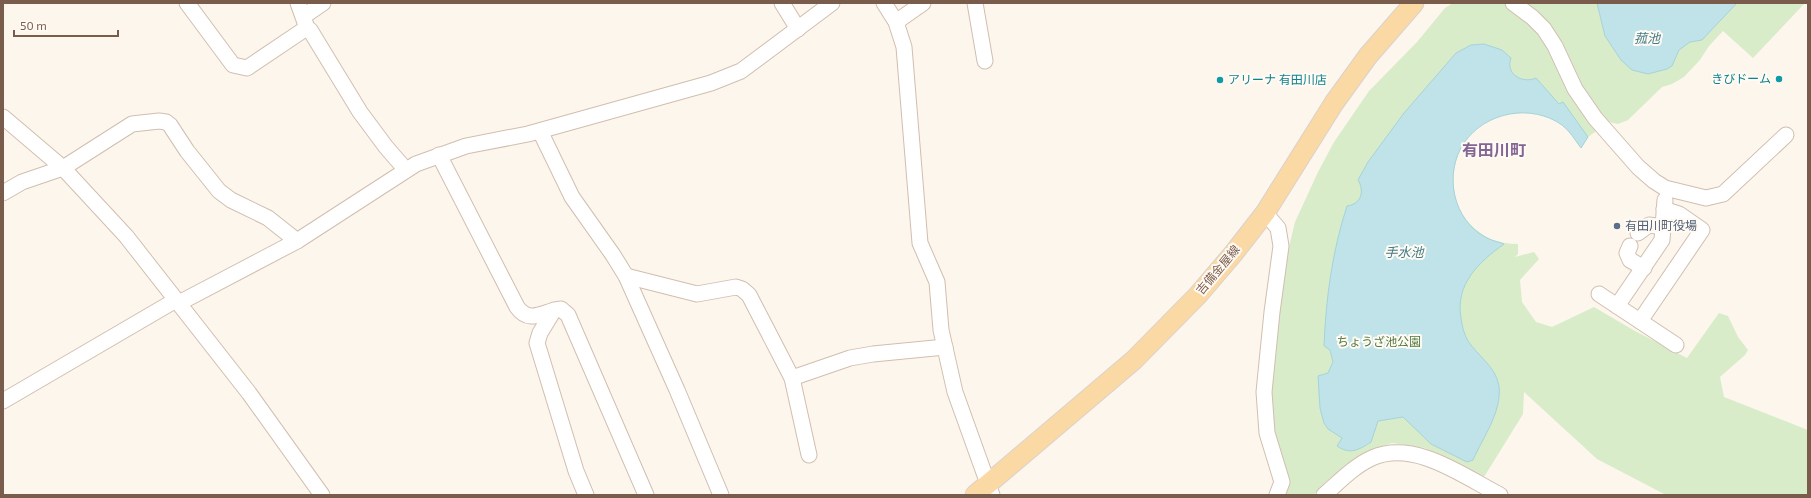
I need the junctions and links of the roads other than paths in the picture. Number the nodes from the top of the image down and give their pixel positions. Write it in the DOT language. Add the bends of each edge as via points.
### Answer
graph roads {
  1 [pos="187,3"];
  2 [pos="323,3"];
  3 [pos="782,3"];
  4 [pos="832,3"];
  5 [pos="884,3"];
  6 [pos="923,3"];
  7 [pos="975,3"];
  8 [pos="1414,3"];
  9 [pos="1513,3"];
  10 [pos="1533,8"];
  11 [pos="303,16"];
  12 [pos="896,22"];
  13 [pos="798,29"];
  14 [pos="985,61"];
  15 [pos="3,117"];
  16 [pos="540,131"];
  17 [pos="1786,135"];
  18 [pos="439,155"];
  19 [pos="63,168"];
  20 [pos="406,170"];
  21 [pos="1666,188"];
  22 [pos="3,194"];
  23 [pos="1664,209"];
  24 [pos="1265,213"];
  25 [pos="1664,227"];
  26 [pos="1638,233"];
  27 [pos="297,241"];
  28 [pos="1630,246"];
  29 [pos="1644,268"];
  30 [pos="626,276"];
  31 [pos="1598,294"];
  32 [pos="177,301"];
  33 [pos="1616,306"];
  34 [pos="554,310"];
  35 [pos="1640,321"];
  36 [pos="1676,345"];
  37 [pos="944,347"];
  38 [pos="792,378"];
  39 [pos="3,400"];
  40 [pos="809,455"];
  41 [pos="985,491"];
  42 [pos="322,495"];
  43 [pos="586,495"];
  44 [pos="646,495"];
  45 [pos="721,495"];
  46 [pos="1277,495"];
  47 [pos="1324,495"];
  48 [pos="1500,495"];
  1 -- 11 [label="street" via="234,65 239,68 247,68"];
  2 -- 11 [label="street"];
  3 -- 13 [label="street"];
  4 -- 13 [label="street"];
  5 -- 12 [label="street"];
  6 -- 12 [label="street"];
  7 -- 14 [label="street"];
  8 -- 24 [label="main road, 吉備金屋線" via="1368,56 1334,103"];
  9 -- 10 [label="street"];
  10 -- 21 [label="street" via="1555,46 1575,89 1595,118 1638,167"];
  11 -- 20 [label="street" via="360,112"];
  12 -- 37 [label="street" via="904,47 920,243 937,282"];
  13 -- 16 [label="street" via="741,71 711,83"];
  15 -- 19 [label="street"];
  16 -- 18 [label="street" via="466,146"];
  16 -- 30 [label="street" via="572,197"];
  17 -- 21 [label="street" via="1723,194 1706,198"];
  18 -- 20 [label="street"];
  18 -- 34 [label="street" via="519,310 528,316"];
  19 -- 22 [label="street" via="22,182"];
  19 -- 27 [label="street" via="132,124 166,122 219,191 231,200 268,218"];
  19 -- 32 [label="street" via="126,236"];
  20 -- 27 [label="street"];
  21 -- 23 [label="street"];
  23 -- 25 [label="street"];
  23 -- 35 [label="street" via="1680,214 1702,230"];
  24 -- 41 [label="main road, 吉備金屋線" via="1198,295 1134,360"];
  24 -- 46 [label="street" via="1278,228 1281,246 1264,392 1267,433 1282,482"];
  25 -- 26 [label="street" via="1649,225"];
  25 -- 29 [label="street" via="1662,240"];
  27 -- 32 [label="street"];
  28 -- 29 [label="street" via="1627,253 1630,260"];
  29 -- 33 [label="street"];
  30 -- 38 [label="street" via="697,294 736,287 742,289 749,295"];
  30 -- 45 [label="street"];
  31 -- 33 [label="street"];
  32 -- 39 [label="street"];
  32 -- 42 [label="street" via="249,393"];
  33 -- 35 [label="street"];
  34 -- 43 [label="street" via="540,333 538,343 576,471"];
  34 -- 44 [label="street" via="561,309 568,315"];
  35 -- 36 [label="street"];
  37 -- 38 [label="street" via="850,358"];
  37 -- 41 [label="street"];
  38 -- 40 [label="street"];
  47 -- 48 [label="street" via="1357,466 1389,452 1409,453 1432,459"];
}
